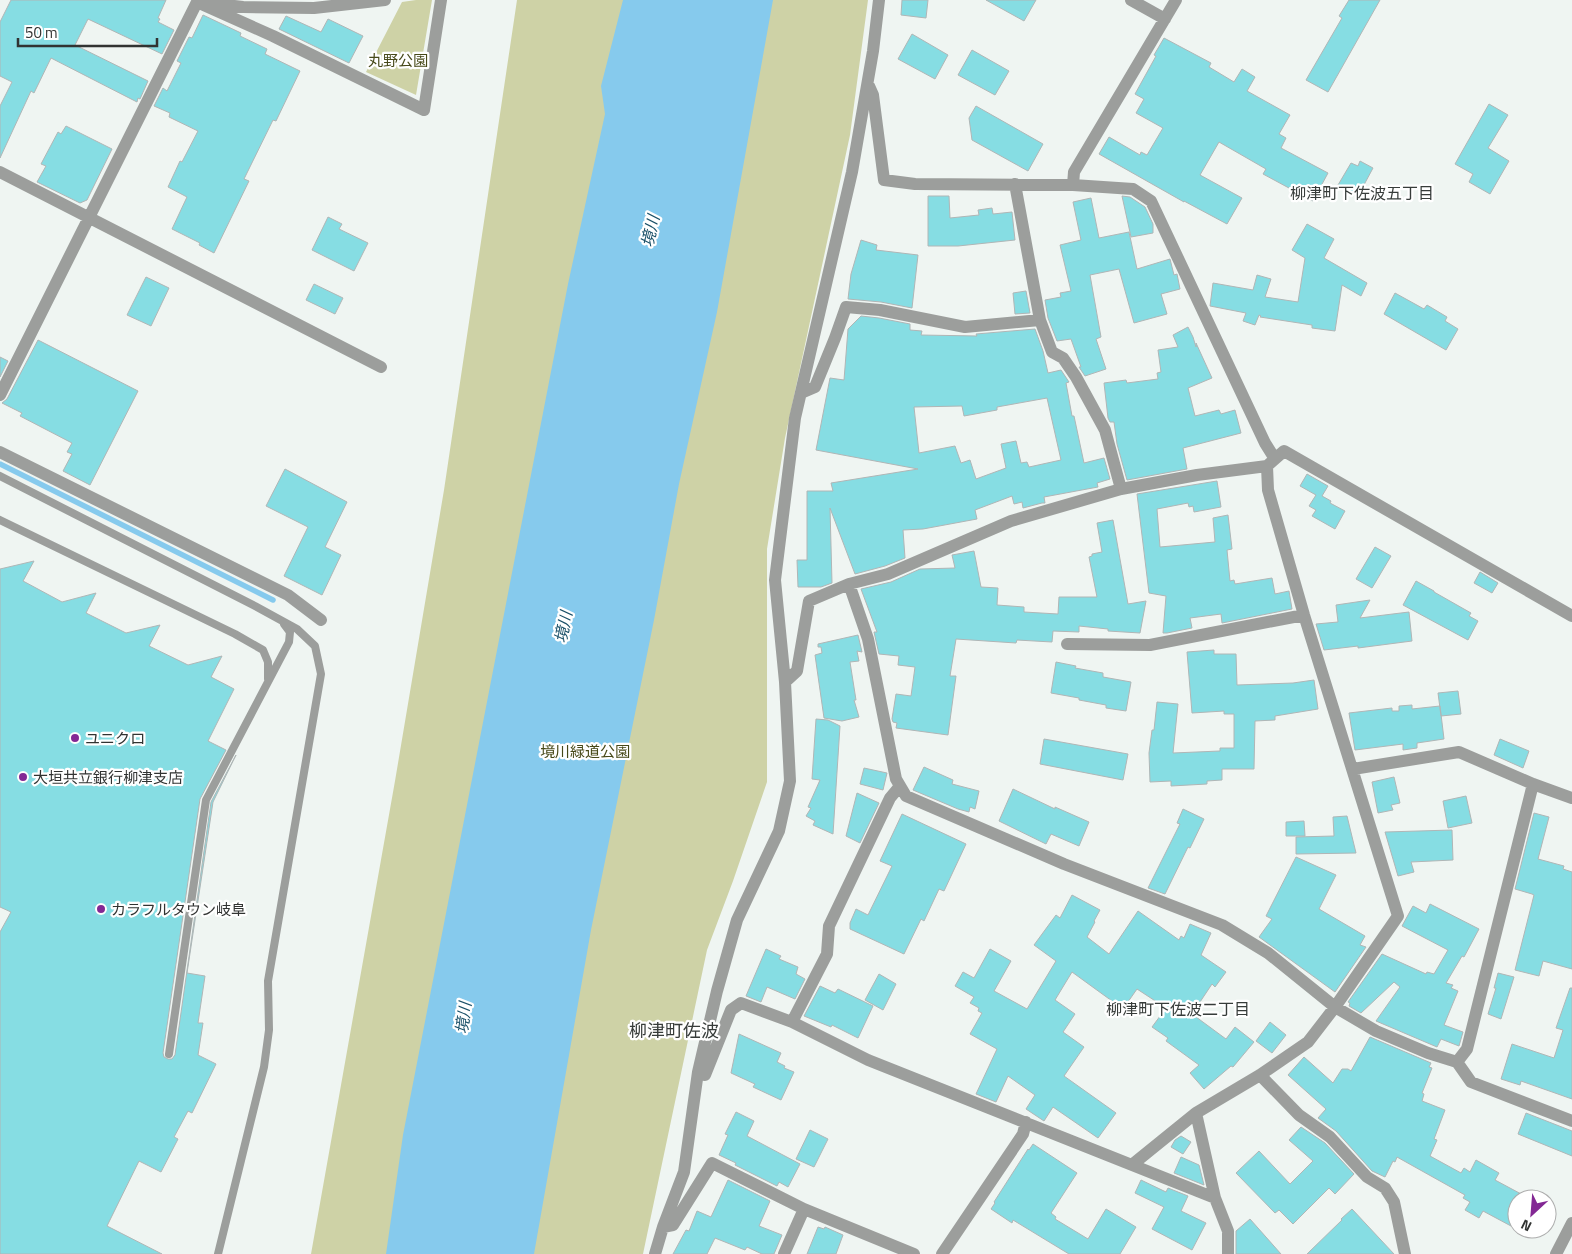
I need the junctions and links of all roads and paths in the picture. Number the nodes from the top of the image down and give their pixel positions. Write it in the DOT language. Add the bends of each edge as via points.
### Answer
graph roads {
  1 [pos="385,0"];
  2 [pos="441,0"];
  3 [pos="879,0"];
  4 [pos="1131,0"];
  5 [pos="1176,0"];
  6 [pos="194,1"];
  7 [pos="1165,19"];
  8 [pos="868,84"];
  9 [pos="0,172"];
  10 [pos="1015,184"];
  11 [pos="1072,185"];
  12 [pos="89,216"];
  13 [pos="1040,320"];
  14 [pos="380,367"];
  15 [pos="801,393"];
  16 [pos="0,396"];
  17 [pos="0,452"];
  18 [pos="1271,463"];
  19 [pos="0,476"];
  20 [pos="1122,489"];
  21 [pos="0,520"];
  22 [pos="849,584"];
  23 [pos="1304,615"];
  24 [pos="1572,616"];
  25 [pos="281,620"];
  26 [pos="321,620"];
  27 [pos="1067,644"];
  28 [pos="268,681"];
  29 [pos="785,682"];
  30 [pos="1353,769"];
  31 [pos="1533,784"];
  32 [pos="900,786"];
  33 [pos="1572,798"];
  34 [pos="1335,1007"];
  35 [pos="792,1022"];
  36 [pos="169,1054"];
  37 [pos="1458,1062"];
  38 [pos="698,1072"];
  39 [pos="1260,1075"];
  40 [pos="1196,1113"];
  41 [pos="1572,1121"];
  42 [pos="1026,1122"];
  43 [pos="1133,1164"];
  44 [pos="1215,1198"];
  45 [pos="804,1209"];
  46 [pos="1572,1223"];
  47 [pos="663,1227"];
  48 [pos="218,1254"];
  49 [pos="655,1254"];
  50 [pos="784,1254"];
  51 [pos="914,1254"];
  52 [pos="942,1254"];
  53 [pos="1228,1254"];
  54 [pos="1405,1254"];
  55 [pos="1556,1254"];
  1 -- 6 [label="street" via="314,8 243,7"];
  2 -- 6 [label="street" via="424,110"];
  3 -- 8 [label="street"];
  4 -- 7 [label="street"];
  5 -- 7 [label="street"];
  6 -- 12 [label="street"];
  7 -- 11 [label="street" via="1074,172"];
  8 -- 10 [label="street" via="873,95 884,180 915,184"];
  8 -- 15 [label="street" via="852,172"];
  9 -- 12 [label="street"];
  10 -- 11 [label="street"];
  10 -- 13 [label="street"];
  11 -- 18 [label="street" via="1133,190 1151,200 1265,443"];
  12 -- 14 [label="street"];
  12 -- 16 [label="street"];
  13 -- 15 [label="street" via="965,327 880,310 846,307 815,387"];
  13 -- 20 [label="street" via="1052,352 1063,358 1076,377 1105,430"];
  15 -- 29 [label="street" via="795,418 775,580"];
  17 -- 26 [label="street" via="288,595"];
  18 -- 20 [label="street"];
  18 -- 23 [label="street" via="1268,490"];
  18 -- 24 [label="street" via="1284,451"];
  19 -- 25 [label="lane"];
  20 -- 22 [label="street" via="1011,521 888,574"];
  21 -- 28 [label="lane" via="263,650 268,662"];
  22 -- 29 [label="street" via="809,601 798,671"];
  22 -- 32 [label="street" via="868,639 896,780"];
  23 -- 27 [label="street" via="1150,646"];
  23 -- 30 [label="street"];
  25 -- 28 [label="lane" via="290,632 288,642"];
  25 -- 48 [label="lane" via="297,629 315,646 321,674 268,980 269,1030 264,1067"];
  28 -- 36 [label="lane" via="206,800"];
  29 -- 38 [label="street" via="790,781 781,822 737,920"];
  30 -- 31 [label="street" via="1459,752"];
  30 -- 34 [label="street" via="1398,916"];
  31 -- 33 [label="street"];
  31 -- 37 [label="street" via="1467,1049"];
  32 -- 34 [label="street" via="906,796 1046,856 1222,925 1268,953"];
  32 -- 35 [label="street" via="890,798 829,926 827,954"];
  34 -- 37 [label="street" via="1376,1031"];
  34 -- 39 [label="street" via="1308,1042"];
  35 -- 38 [label="street" via="741,1003 731,1010 705,1075"];
  35 -- 42 [label="street" via="868,1060"];
  37 -- 41 [label="street" via="1471,1082"];
  38 -- 47 [label="street" via="684,1172"];
  39 -- 40 [label="street"];
  39 -- 54 [label="street" via="1299,1115 1330,1137 1367,1178 1385,1188 1394,1202"];
  40 -- 43 [label="street"];
  40 -- 44 [label="street"];
  42 -- 43 [label="street"];
  42 -- 52 [label="street" via="1023,1134"];
  43 -- 44 [label="street"];
  44 -- 53 [label="street" via="1228,1231"];
  45 -- 47 [label="street" via="712,1163 673,1225"];
  45 -- 50 [label="street"];
  45 -- 51 [label="street"];
  46 -- 55 [label="street"];
  47 -- 49 [label="street"];
}
